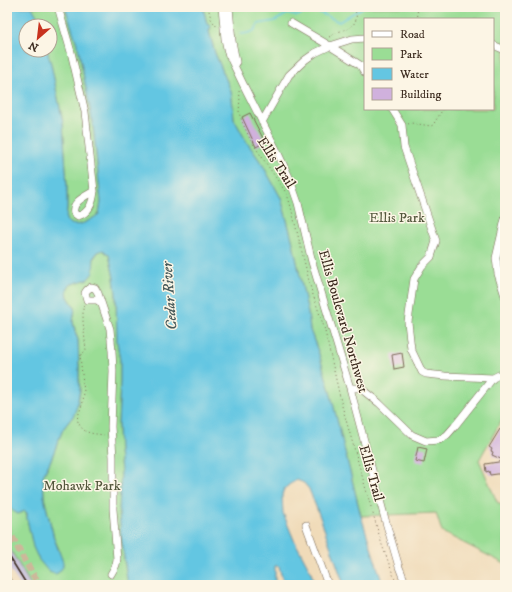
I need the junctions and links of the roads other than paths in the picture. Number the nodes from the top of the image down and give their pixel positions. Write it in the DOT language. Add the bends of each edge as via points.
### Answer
graph roads {
  1 [pos="58,7"];
  2 [pos="222,7"];
  3 [pos="229,7"];
  4 [pos="291,22"];
  5 [pos="364,38"];
  6 [pos="494,44"];
  7 [pos="330,46"];
  8 [pos="505,50"];
  9 [pos="364,71"];
  10 [pos="238,72"];
  11 [pos="393,110"];
  12 [pos="262,122"];
  13 [pos="94,192"];
  14 [pos="505,219"];
  15 [pos="505,296"];
  16 [pos="101,303"];
  17 [pos="505,372"];
  18 [pos="493,378"];
  19 [pos="350,388"];
  20 [pos="306,525"];
  21 [pos="111,574"];
  22 [pos="7,580"];
  23 [pos="10,585"];
  24 [pos="328,585"];
  25 [pos="406,585"];
  1 -- 13 [label="street" via="85,112"];
  2 -- 10 [label="street, Ellis Boulevard Northwest" via="228,53"];
  3 -- 10 [label="street, Ellis Boulevard Northwest"];
  4 -- 7 [label="street"];
  5 -- 7 [label="street"];
  6 -- 8 [label="street"];
  7 -- 9 [label="street" via="360,65"];
  7 -- 12 [label="street" via="305,60 289,75"];
  10 -- 12 [label="street, Ellis Boulevard Northwest"];
  11 -- 18 [label="street" via="402,125 404,147 436,241 431,257 414,279 408,322 411,350 422,372 426,374"];
  12 -- 19 [label="street, Ellis Boulevard Northwest" via="289,177 298,203 312,262"];
  14 -- 15 [label="street" via="496,258"];
  16 -- 16 [label="street" via="95,288 87,290 87,300 97,300"];
  16 -- 21 [label="street" via="110,329 112,351 111,409 117,560"];
  17 -- 18 [label="street"];
  18 -- 19 [label="street" via="447,435 439,440 426,441 412,435 360,388"];
  19 -- 25 [label="street, Ellis Boulevard Northwest"];
  20 -- 24 [label="street"];
  22 -- 23 [label="street"];
}
